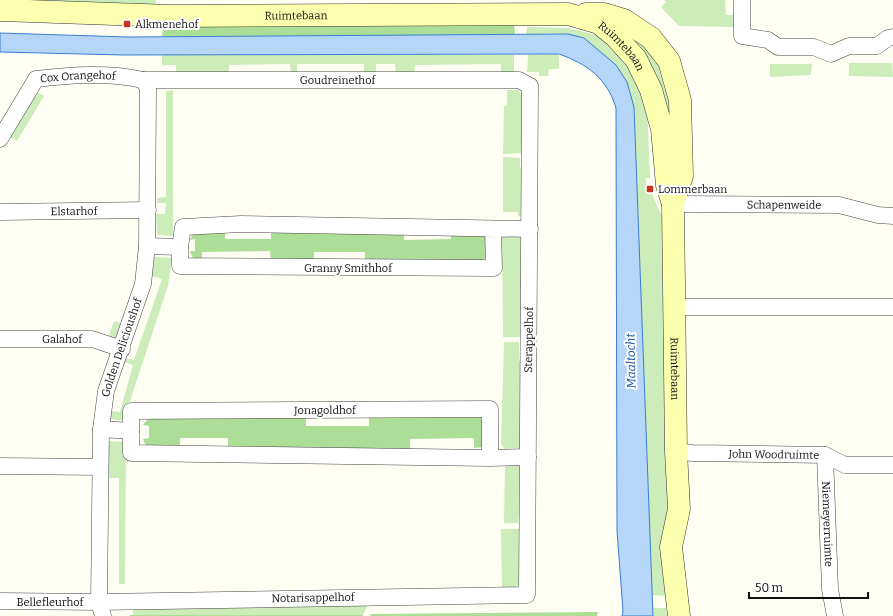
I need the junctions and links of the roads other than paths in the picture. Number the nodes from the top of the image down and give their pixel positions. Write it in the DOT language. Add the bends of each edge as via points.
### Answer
graph roads {
  1 [pos="742,0"];
  2 [pos="0,10"];
  3 [pos="893,37"];
  4 [pos="143,80"];
  5 [pos="530,86"];
  6 [pos="0,139"];
  7 [pos="674,204"];
  8 [pos="148,210"];
  9 [pos="0,212"];
  10 [pos="893,216"];
  11 [pos="493,229"];
  12 [pos="530,229"];
  13 [pos="147,246"];
  14 [pos="180,248"];
  15 [pos="675,307"];
  16 [pos="893,307"];
  17 [pos="0,339"];
  18 [pos="122,349"];
  19 [pos="101,429"];
  20 [pos="131,431"];
  21 [pos="676,451"];
  22 [pos="825,455"];
  23 [pos="528,457"];
  24 [pos="490,458"];
  25 [pos="893,465"];
  26 [pos="0,466"];
  27 [pos="100,467"];
  28 [pos="527,595"];
  29 [pos="0,601"];
  30 [pos="101,609"];
  31 [pos="679,616"];
  32 [pos="835,616"];
  1 -- 3 [label="street" via="742,36 768,40 778,47 814,47 831,54 849,46 877,46"];
  2 -- 7 [label="street, Ruimtebaan" via="171,16 604,14 624,20 651,38 669,61 680,100 682,176"];
  4 -- 5 [label="street, Goudreinethof" via="520,80"];
  4 -- 6 [label="street, Cox Orangehof" via="126,76 58,76 36,79"];
  4 -- 8 [label="street, Golden Delicioushof" via="148,88"];
  5 -- 12 [label="street, Sterappelhof"];
  7 -- 10 [label="street, Schapenweide" via="839,205 878,216"];
  7 -- 15 [label="street, Ruimtebaan"];
  8 -- 9 [label="street, Elstarhof"];
  8 -- 13 [label="street, Golden Delicioushof"];
  11 -- 12 [label="street, Granny Smithhof"];
  11 -- 14 [label="street, Granny Smithhof" via="241,224 184,226"];
  11 -- 14 [label="street, Granny Smithhof" via="494,268 180,266"];
  12 -- 23 [label="street, Sterappelhof"];
  13 -- 14 [label="street"];
  13 -- 18 [label="street, Golden Delicioushof" via="143,284"];
  15 -- 16 [label="street"];
  15 -- 21 [label="street, Ruimtebaan"];
  17 -- 18 [label="street, Galahof" via="92,339"];
  18 -- 19 [label="street, Golden Delicioushof" via="106,391"];
  19 -- 20 [label="street"];
  19 -- 27 [label="street, Golden Delicioushof"];
  20 -- 24 [label="street, Jonagoldhof" via="131,453"];
  20 -- 24 [label="street, Jonagoldhof" via="131,411 490,409"];
  21 -- 22 [label="street, John Woodruimte"];
  21 -- 31 [label="street, Ruimtebaan" via="679,509 672,547"];
  22 -- 25 [label="street, John Woodruimte" via="846,465"];
  22 -- 32 [label="street, Niemeyerruimte" via="830,589"];
  23 -- 24 [label="street, Jonagoldhof"];
  23 -- 28 [label="street, Sterappelhof"];
  26 -- 27 [label="street"];
  27 -- 30 [label="street, Golden Delicioushof"];
  28 -- 30 [label="street, Notarisappelhof"];
  29 -- 30 [label="street, Bellefleurhof"];
}
